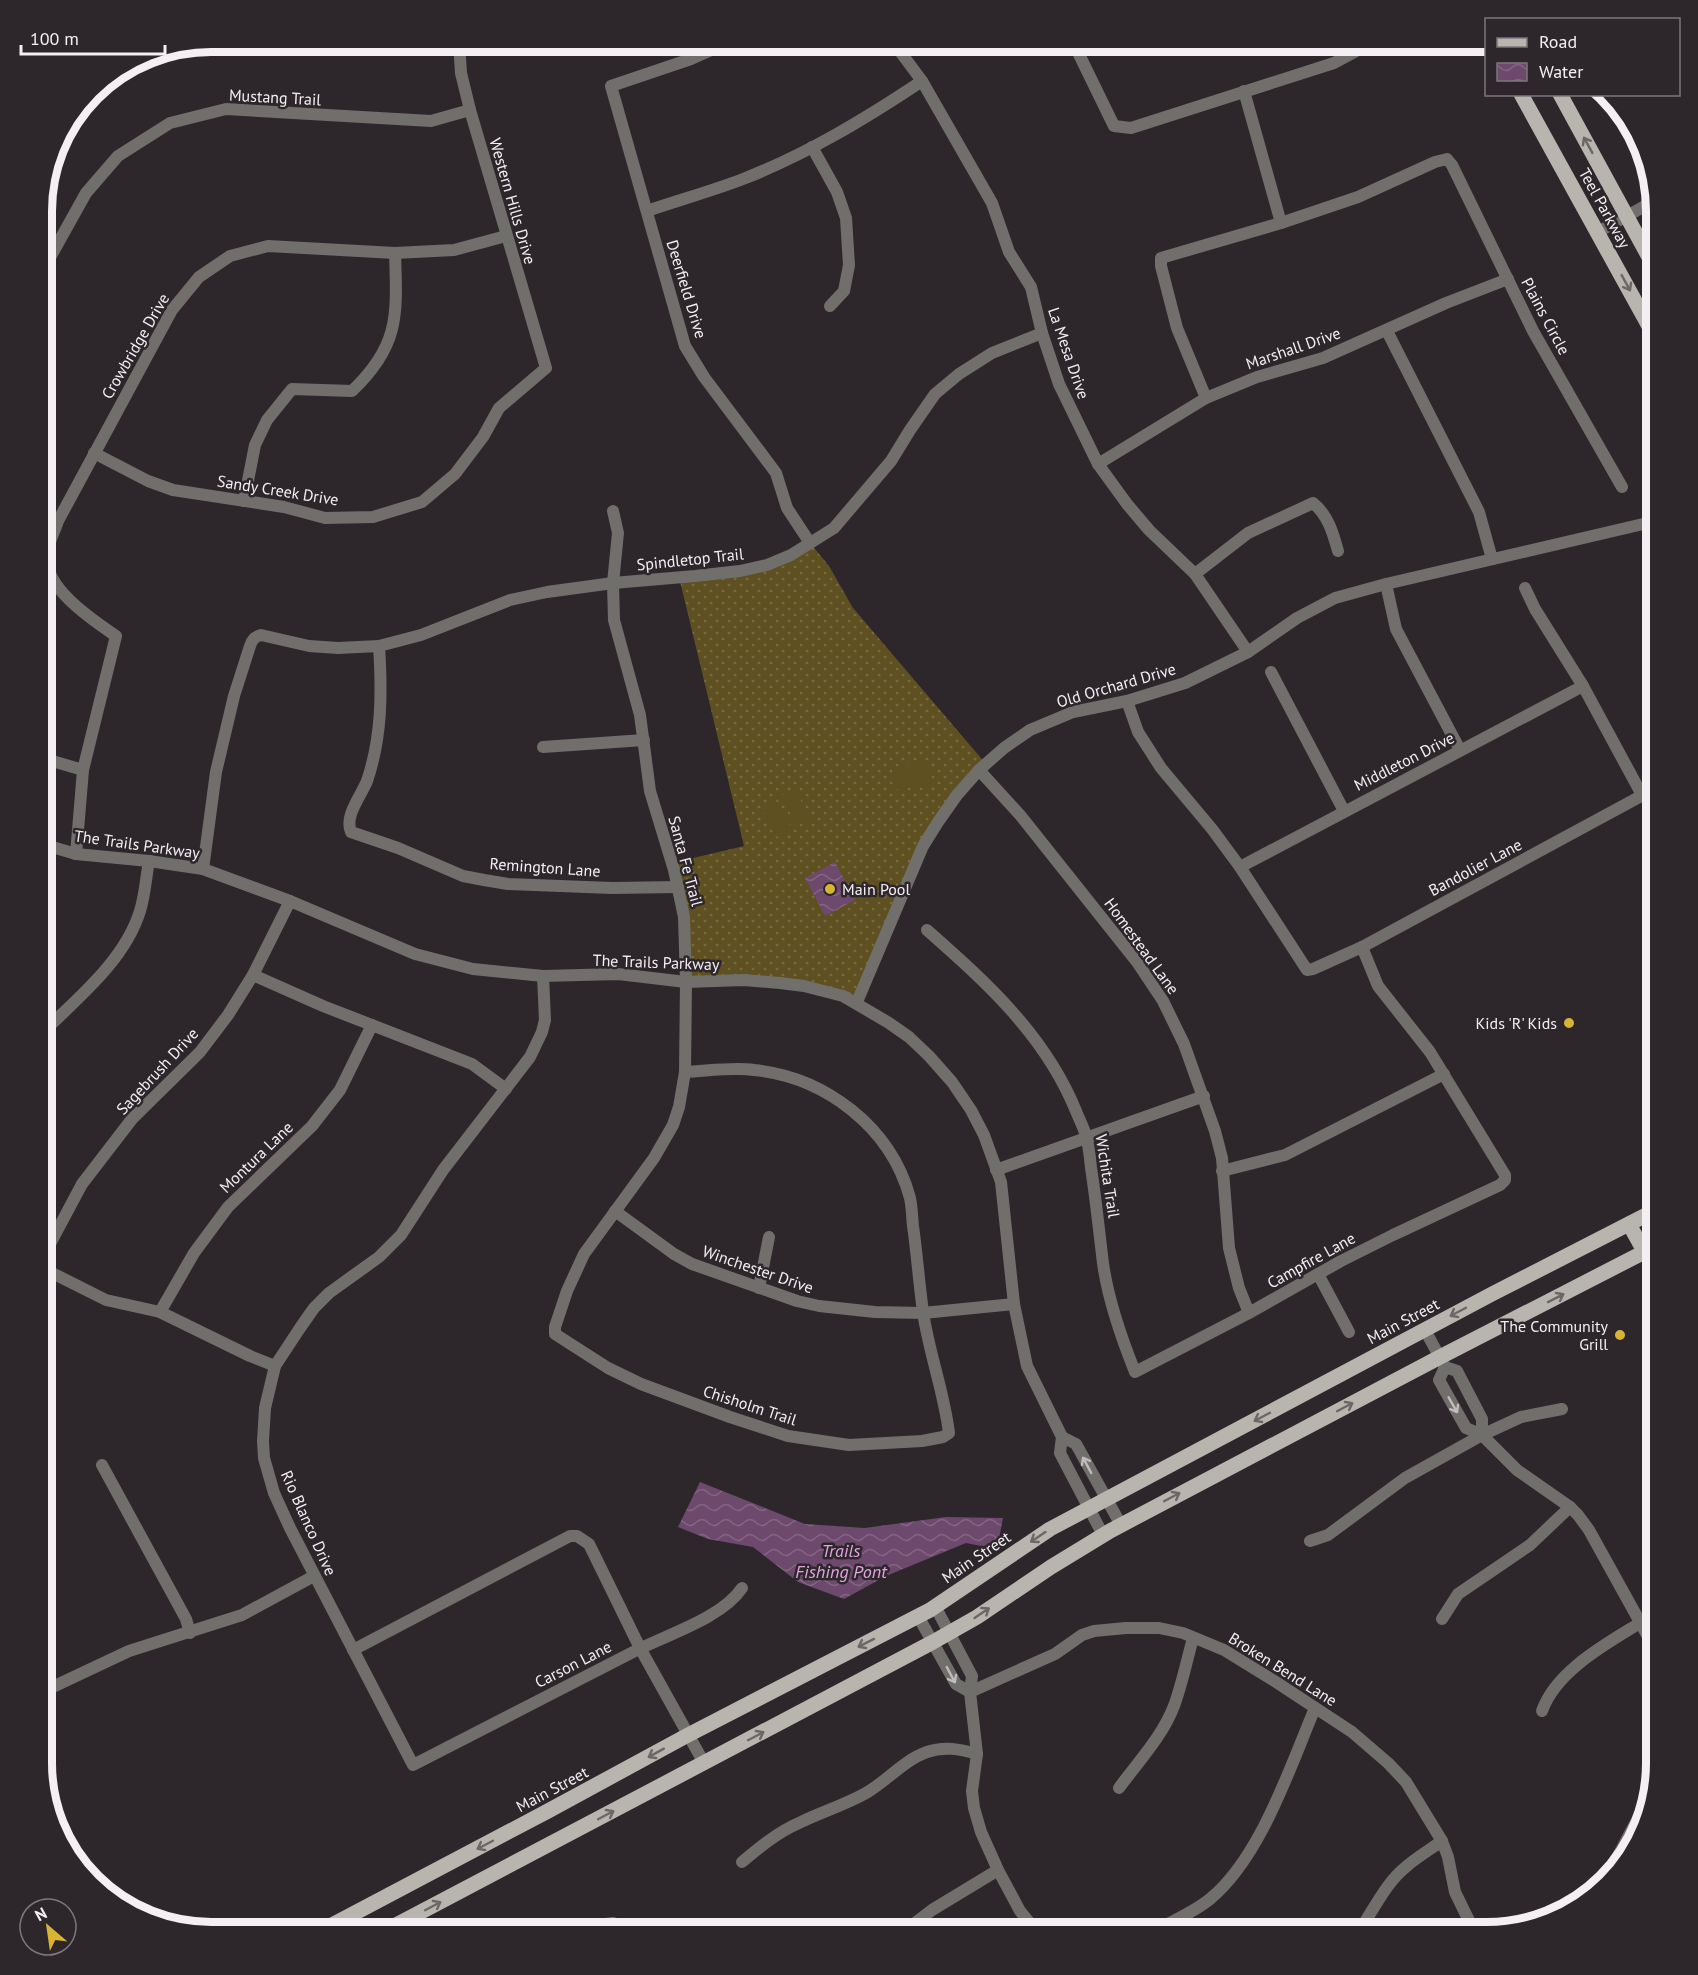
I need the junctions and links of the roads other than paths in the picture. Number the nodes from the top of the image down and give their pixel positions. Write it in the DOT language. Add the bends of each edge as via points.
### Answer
graph roads {
  1 [pos="460,52"];
  2 [pos="706,52"];
  3 [pos="901,53"];
  4 [pos="1078,53"];
  5 [pos="1353,53"];
  6 [pos="922,81"];
  7 [pos="1244,91"];
  8 [pos="1522,96"];
  9 [pos="1561,96"];
  10 [pos="470,110"];
  11 [pos="812,147"];
  12 [pos="1645,206"];
  13 [pos="647,211"];
  14 [pos="1627,216"];
  15 [pos="1281,223"];
  16 [pos="1598,232"];
  17 [pos="506,236"];
  18 [pos="1646,251"];
  19 [pos="53,252"];
  20 [pos="395,253"];
  21 [pos="1508,279"];
  22 [pos="830,306"];
  23 [pos="1646,321"];
  24 [pos="1387,331"];
  25 [pos="1042,333"];
  26 [pos="546,368"];
  27 [pos="1206,398"];
  28 [pos="94,453"];
  29 [pos="1098,464"];
  30 [pos="1622,487"];
  31 [pos="244,501"];
  32 [pos="613,511"];
  33 [pos="1646,523"];
  34 [pos="53,536"];
  35 [pos="810,543"];
  36 [pos="1338,551"];
  37 [pos="1492,559"];
  38 [pos="1195,574"];
  39 [pos="53,579"];
  40 [pos="613,583"];
  41 [pos="1386,584"];
  42 [pos="1526,588"];
  43 [pos="379,646"];
  44 [pos="1248,652"];
  45 [pos="1271,672"];
  46 [pos="1583,686"];
  47 [pos="1127,701"];
  48 [pos="644,740"];
  49 [pos="543,747"];
  50 [pos="1460,750"];
  51 [pos="53,761"];
  52 [pos="83,770"];
  53 [pos="979,770"];
  54 [pos="1646,793"];
  55 [pos="1642,795"];
  56 [pos="1344,811"];
  57 [pos="53,847"];
  58 [pos="76,854"];
  59 [pos="149,861"];
  60 [pos="1240,867"];
  61 [pos="203,869"];
  62 [pos="678,887"];
  63 [pos="290,901"];
  64 [pos="927,930"];
  65 [pos="1362,947"];
  66 [pos="253,975"];
  67 [pos="543,975"];
  68 [pos="686,982"];
  69 [pos="857,1002"];
  70 [pos="52,1023"];
  71 [pos="372,1025"];
  72 [pos="685,1072"];
  73 [pos="1444,1074"];
  74 [pos="506,1089"];
  75 [pos="1204,1096"];
  76 [pos="1086,1137"];
  77 [pos="996,1170"];
  78 [pos="1222,1171"];
  79 [pos="615,1211"];
  80 [pos="1646,1215"];
  81 [pos="1629,1224"];
  82 [pos="769,1237"];
  83 [pos="52,1240"];
  84 [pos="1646,1245"];
  85 [pos="1646,1252"];
  86 [pos="52,1273"];
  87 [pos="1318,1275"];
  88 [pos="759,1288"];
  89 [pos="1014,1304"];
  90 [pos="160,1312"];
  91 [pos="923,1313"];
  92 [pos="1249,1313"];
  93 [pos="1425,1330"];
  94 [pos="1348,1332"];
  95 [pos="555,1334"];
  96 [pos="1442,1362"];
  97 [pos="274,1366"];
  98 [pos="1135,1372"];
  99 [pos="1563,1409"];
  100 [pos="1482,1435"];
  101 [pos="1062,1437"];
  102 [pos="102,1465"];
  103 [pos="1106,1500"];
  104 [pos="1570,1507"];
  105 [pos="1089,1508"];
  106 [pos="1121,1525"];
  107 [pos="1103,1535"];
  108 [pos="1310,1540"];
  109 [pos="314,1576"];
  110 [pos="742,1588"];
  111 [pos="935,1606"];
  112 [pos="918,1616"];
  113 [pos="1442,1619"];
  114 [pos="1640,1623"];
  115 [pos="190,1633"];
  116 [pos="950,1633"];
  117 [pos="1646,1634"];
  118 [pos="1193,1638"];
  119 [pos="933,1642"];
  120 [pos="640,1648"];
  121 [pos="353,1650"];
  122 [pos="52,1687"];
  123 [pos="969,1692"];
  124 [pos="1315,1708"];
  125 [pos="1542,1711"];
  126 [pos="688,1735"];
  127 [pos="977,1754"];
  128 [pos="704,1763"];
  129 [pos="413,1765"];
  130 [pos="1119,1788"];
  131 [pos="1442,1841"];
  132 [pos="742,1862"];
  133 [pos="998,1870"];
  134 [pos="338,1922"];
  135 [pos="402,1922"];
  136 [pos="916,1922"];
  137 [pos="1029,1922"];
  138 [pos="1170,1922"];
  139 [pos="1365,1922"];
  140 [pos="1470,1922"];
  1 -- 10 [label="street, Western Hills Drive"];
  2 -- 13 [label="street, Deerfield Drive" via="611,86"];
  3 -- 6 [label="street, La Mesa Drive"];
  4 -- 7 [label="street" via="1114,126 1131,128"];
  5 -- 7 [label="street" via="1334,63"];
  6 -- 11 [label="street" via="866,119"];
  6 -- 25 [label="street, La Mesa Drive" via="992,203 1009,252 1031,287"];
  7 -- 15 [label="street"];
  8 -- 16 [label="main road, Teel Parkway"];
  14 -- 9 [label="main road, Teel Parkway, one-way"];
  10 -- 17 [label="street, Western Hills Drive"];
  10 -- 19 [label="street, Mustang Trail" via="431,122 226,109 170,123 118,156 86,193"];
  11 -- 13 [label="street" via="744,179"];
  11 -- 22 [label="street" via="837,192 846,218 849,265 844,291"];
  12 -- 14 [label="street"];
  13 -- 35 [label="street, Deerfield Drive" via="685,345 704,377 776,473 787,508"];
  14 -- 16 [label="street"];
  14 -- 18 [label="main road, Teel Parkway"];
  15 -- 21 [label="street, Plains Circle" via="1358,197 1447,159"];
  15 -- 27 [label="street" via="1161,258 1177,328"];
  16 -- 23 [label="main road, Teel Parkway, one-way"];
  17 -- 20 [label="street, Crowbridge Drive" via="454,250"];
  17 -- 26 [label="street, Western Hills Drive"];
  20 -- 28 [label="street, Crowbridge Drive" via="268,246 230,256 199,277 172,310"];
  20 -- 31 [label="street" via="397,308 382,357 352,391 292,388 267,420 255,445"];
  21 -- 24 [label="street, Marshall Drive"];
  21 -- 30 [label="street, Plains Circle" via="1533,331"];
  24 -- 27 [label="street, Marshall Drive" via="1323,358 1257,377"];
  24 -- 37 [label="street" via="1479,512"];
  25 -- 29 [label="street, La Mesa Drive" via="1059,384"];
  25 -- 35 [label="street, Spindletop Trail" via="992,353 935,394 868,490 834,528"];
  26 -- 31 [label="street, Sandy Creek Drive" via="499,408 455,474 422,502 373,517 325,518"];
  27 -- 29 [label="street, Marshall Drive"];
  28 -- 31 [label="street, Sandy Creek Drive" via="173,490"];
  28 -- 34 [label="street, Crowbridge Drive"];
  29 -- 38 [label="street, La Mesa Drive" via="1149,530"];
  32 -- 40 [label="street, Santa Fe Trail" via="618,533"];
  33 -- 37 [label="street, Old Orchard Drive"];
  35 -- 40 [label="street, Spindletop Trail" via="775,562 749,569"];
  36 -- 38 [label="street" via="1331,526 1313,502 1248,532"];
  37 -- 41 [label="street, Old Orchard Drive"];
  38 -- 44 [label="street, La Mesa Drive"];
  39 -- 52 [label="street, Crowbridge Drive" via="67,597 116,636"];
  40 -- 43 [label="street, Spindletop Trail" via="510,600 421,635"];
  40 -- 48 [label="street, Santa Fe Trail" via="614,620"];
  41 -- 44 [label="street, Old Orchard Drive" via="1335,598 1297,618"];
  41 -- 50 [label="street" via="1396,629"];
  42 -- 46 [label="street"];
  43 -- 61 [label="street, Spindletop Trail" via="309,646 261,635 253,639 234,696 216,772"];
  43 -- 62 [label="street, Remington Lane" via="381,716 367,781 349,820 351,832 463,876 484,880 612,888"];
  44 -- 47 [label="street, Old Orchard Drive" via="1185,683"];
  45 -- 56 [label="street"];
  46 -- 50 [label="street, Middleton Drive"];
  46 -- 55 [label="street"];
  47 -- 53 [label="street, Old Orchard Drive" via="1073,712 1030,730"];
  47 -- 60 [label="street" via="1138,732 1161,768"];
  48 -- 49 [label="street"];
  48 -- 62 [label="street, Santa Fe Trail" via="650,790"];
  50 -- 56 [label="street, Middleton Drive"];
  51 -- 52 [label="street"];
  52 -- 58 [label="street"];
  53 -- 69 [label="street, Old Orchard Drive" via="923,846"];
  53 -- 75 [label="street, Homestead Lane" via="1020,815 1137,962 1179,1033"];
  54 -- 55 [label="street, Bandolier Lane"];
  55 -- 65 [label="street, Bandolier Lane"];
  56 -- 60 [label="street, Middleton Drive"];
  57 -- 58 [label="street, The Trails Parkway"];
  58 -- 59 [label="street, The Trails Parkway"];
  59 -- 61 [label="street, The Trails Parkway"];
  59 -- 70 [label="street" via="140,912 126,939 102,976"];
  60 -- 65 [label="street, Bandolier Lane" via="1306,970"];
  61 -- 63 [label="street, The Trails Parkway"];
  62 -- 68 [label="street, Santa Fe Trail" via="684,917"];
  63 -- 66 [label="street, Sagebrush Drive"];
  63 -- 67 [label="street, The Trails Parkway" via="426,957 473,969"];
  64 -- 76 [label="street, Wichita Trail" via="986,983 1028,1029 1055,1067"];
  65 -- 73 [label="street" via="1378,986"];
  66 -- 71 [label="street"];
  66 -- 83 [label="street, Sagebrush Drive" via="200,1052 132,1119 82,1184"];
  67 -- 68 [label="street, The Trails Parkway" via="618,974"];
  67 -- 74 [label="street, Rio Blanco Drive" via="542,1032 530,1057"];
  68 -- 69 [label="street, The Trails Parkway" via="780,983 825,991"];
  68 -- 72 [label="street, Santa Fe Trail"];
  69 -- 77 [label="street, The Trails Parkway" via="909,1037 952,1082 984,1135"];
  71 -- 74 [label="street" via="472,1064"];
  71 -- 90 [label="street, Montura Lane" via="340,1090 304,1134 228,1207 194,1253"];
  72 -- 79 [label="street, Santa Fe Trail" via="673,1125"];
  72 -- 91 [label="street" via="752,1069 783,1074 815,1085 870,1127 895,1162 910,1199"];
  73 -- 78 [label="street" via="1285,1155"];
  73 -- 87 [label="street, Campfire Lane" via="1505,1180"];
  74 -- 97 [label="street, Rio Blanco Drive" via="443,1170 401,1235 314,1308"];
  75 -- 76 [label="street"];
  75 -- 78 [label="street, Homestead Lane" via="1222,1158"];
  76 -- 77 [label="street"];
  76 -- 98 [label="street, Wichita Trail" via="1103,1266 1122,1340"];
  77 -- 89 [label="street, The Trails Parkway" via="1001,1182"];
  78 -- 92 [label="street, Homestead Lane" via="1228,1248"];
  79 -- 88 [label="street, Winchester Drive" via="692,1264"];
  79 -- 95 [label="street, Santa Fe Trail" via="584,1254 567,1291"];
  80 -- 81 [label="main road, Main Street"];
  81 -- 84 [label="main road"];
  81 -- 93 [label="main road, Main Street, one-way"];
  82 -- 88 [label="street"];
  96 -- 85 [label="main road, one-way"];
  86 -- 90 [label="street" via="106,1300"];
  87 -- 92 [label="street, Campfire Lane"];
  87 -- 94 [label="street"];
  88 -- 91 [label="street, Winchester Drive" via="819,1306"];
  89 -- 91 [label="street, Winchester Drive"];
  89 -- 101 [label="street, The Trails Parkway" via="1027,1366"];
  90 -- 97 [label="street"];
  91 -- 95 [label="street, Chisholm Trail" via="949,1433 922,1441 849,1445 788,1436 641,1384"];
  92 -- 98 [label="street, Campfire Lane"];
  93 -- 96 [label="street"];
  93 -- 103 [label="main road, Main Street, one-way"];
  96 -- 100 [label="street" via="1457,1371 1482,1419"];
  96 -- 100 [label="street, one-way" via="1439,1380 1466,1428"];
  106 -- 96 [label="main road, one-way"];
  97 -- 109 [label="street, Rio Blanco Drive" via="263,1423 264,1458 274,1493"];
  99 -- 100 [label="street" via="1521,1417"];
  100 -- 104 [label="street" via="1517,1470"];
  100 -- 108 [label="street" via="1405,1478 1328,1535"];
  103 -- 101 [label="street, The Trails Parkway, one-way" via="1076,1444"];
  101 -- 105 [label="street, The Trails Parkway" via="1060,1453"];
  102 -- 115 [label="street"];
  103 -- 105 [label="main road, Main Street"];
  103 -- 106 [label="street, The Trails Parkway"];
  104 -- 113 [label="street" via="1530,1545 1458,1594"];
  104 -- 114 [label="street" via="1589,1530"];
  105 -- 107 [label="street, The Trails Parkway"];
  105 -- 111 [label="main road, Main Street, one-way" via="1050,1529"];
  106 -- 107 [label="main road"];
  116 -- 107 [label="main road, one-way"];
  109 -- 115 [label="street" via="243,1615"];
  109 -- 121 [label="street, Rio Blanco Drive"];
  110 -- 120 [label="street, Carson Lane" via="722,1609"];
  111 -- 112 [label="main road, Main Street"];
  111 -- 116 [label="street"];
  112 -- 119 [label="street"];
  112 -- 126 [label="main road, Main Street, one-way"];
  114 -- 117 [label="street"];
  114 -- 125 [label="street" via="1576,1667 1551,1694"];
  115 -- 122 [label="street" via="129,1651"];
  116 -- 119 [label="main road"];
  116 -- 123 [label="street" via="972,1676"];
  118 -- 123 [label="street, Broken Bend Lane" via="1159,1628 1094,1631 1055,1654"];
  118 -- 124 [label="street, Broken Bend Lane" via="1224,1650"];
  118 -- 130 [label="street" via="1175,1705 1156,1740"];
  119 -- 123 [label="street, one-way" via="956,1684"];
  128 -- 119 [label="main road, one-way"];
  120 -- 121 [label="street" via="589,1544 570,1536"];
  120 -- 126 [label="street"];
  120 -- 129 [label="street, Carson Lane"];
  121 -- 129 [label="street, Rio Blanco Drive"];
  123 -- 127 [label="street"];
  124 -- 131 [label="street, Broken Bend Lane" via="1352,1732 1400,1776"];
  124 -- 138 [label="street" via="1250,1852 1209,1900"];
  126 -- 128 [label="street"];
  126 -- 134 [label="main road, Main Street, one-way"];
  127 -- 132 [label="street" via="957,1749 926,1752 860,1797 780,1833"];
  127 -- 133 [label="street" via="974,1808"];
  135 -- 128 [label="main road, one-way"];
  131 -- 139 [label="street" via="1398,1874"];
  131 -- 140 [label="street, Broken Bend Lane" via="1455,1892"];
  133 -- 136 [label="street"];
  133 -- 137 [label="street"];
}
